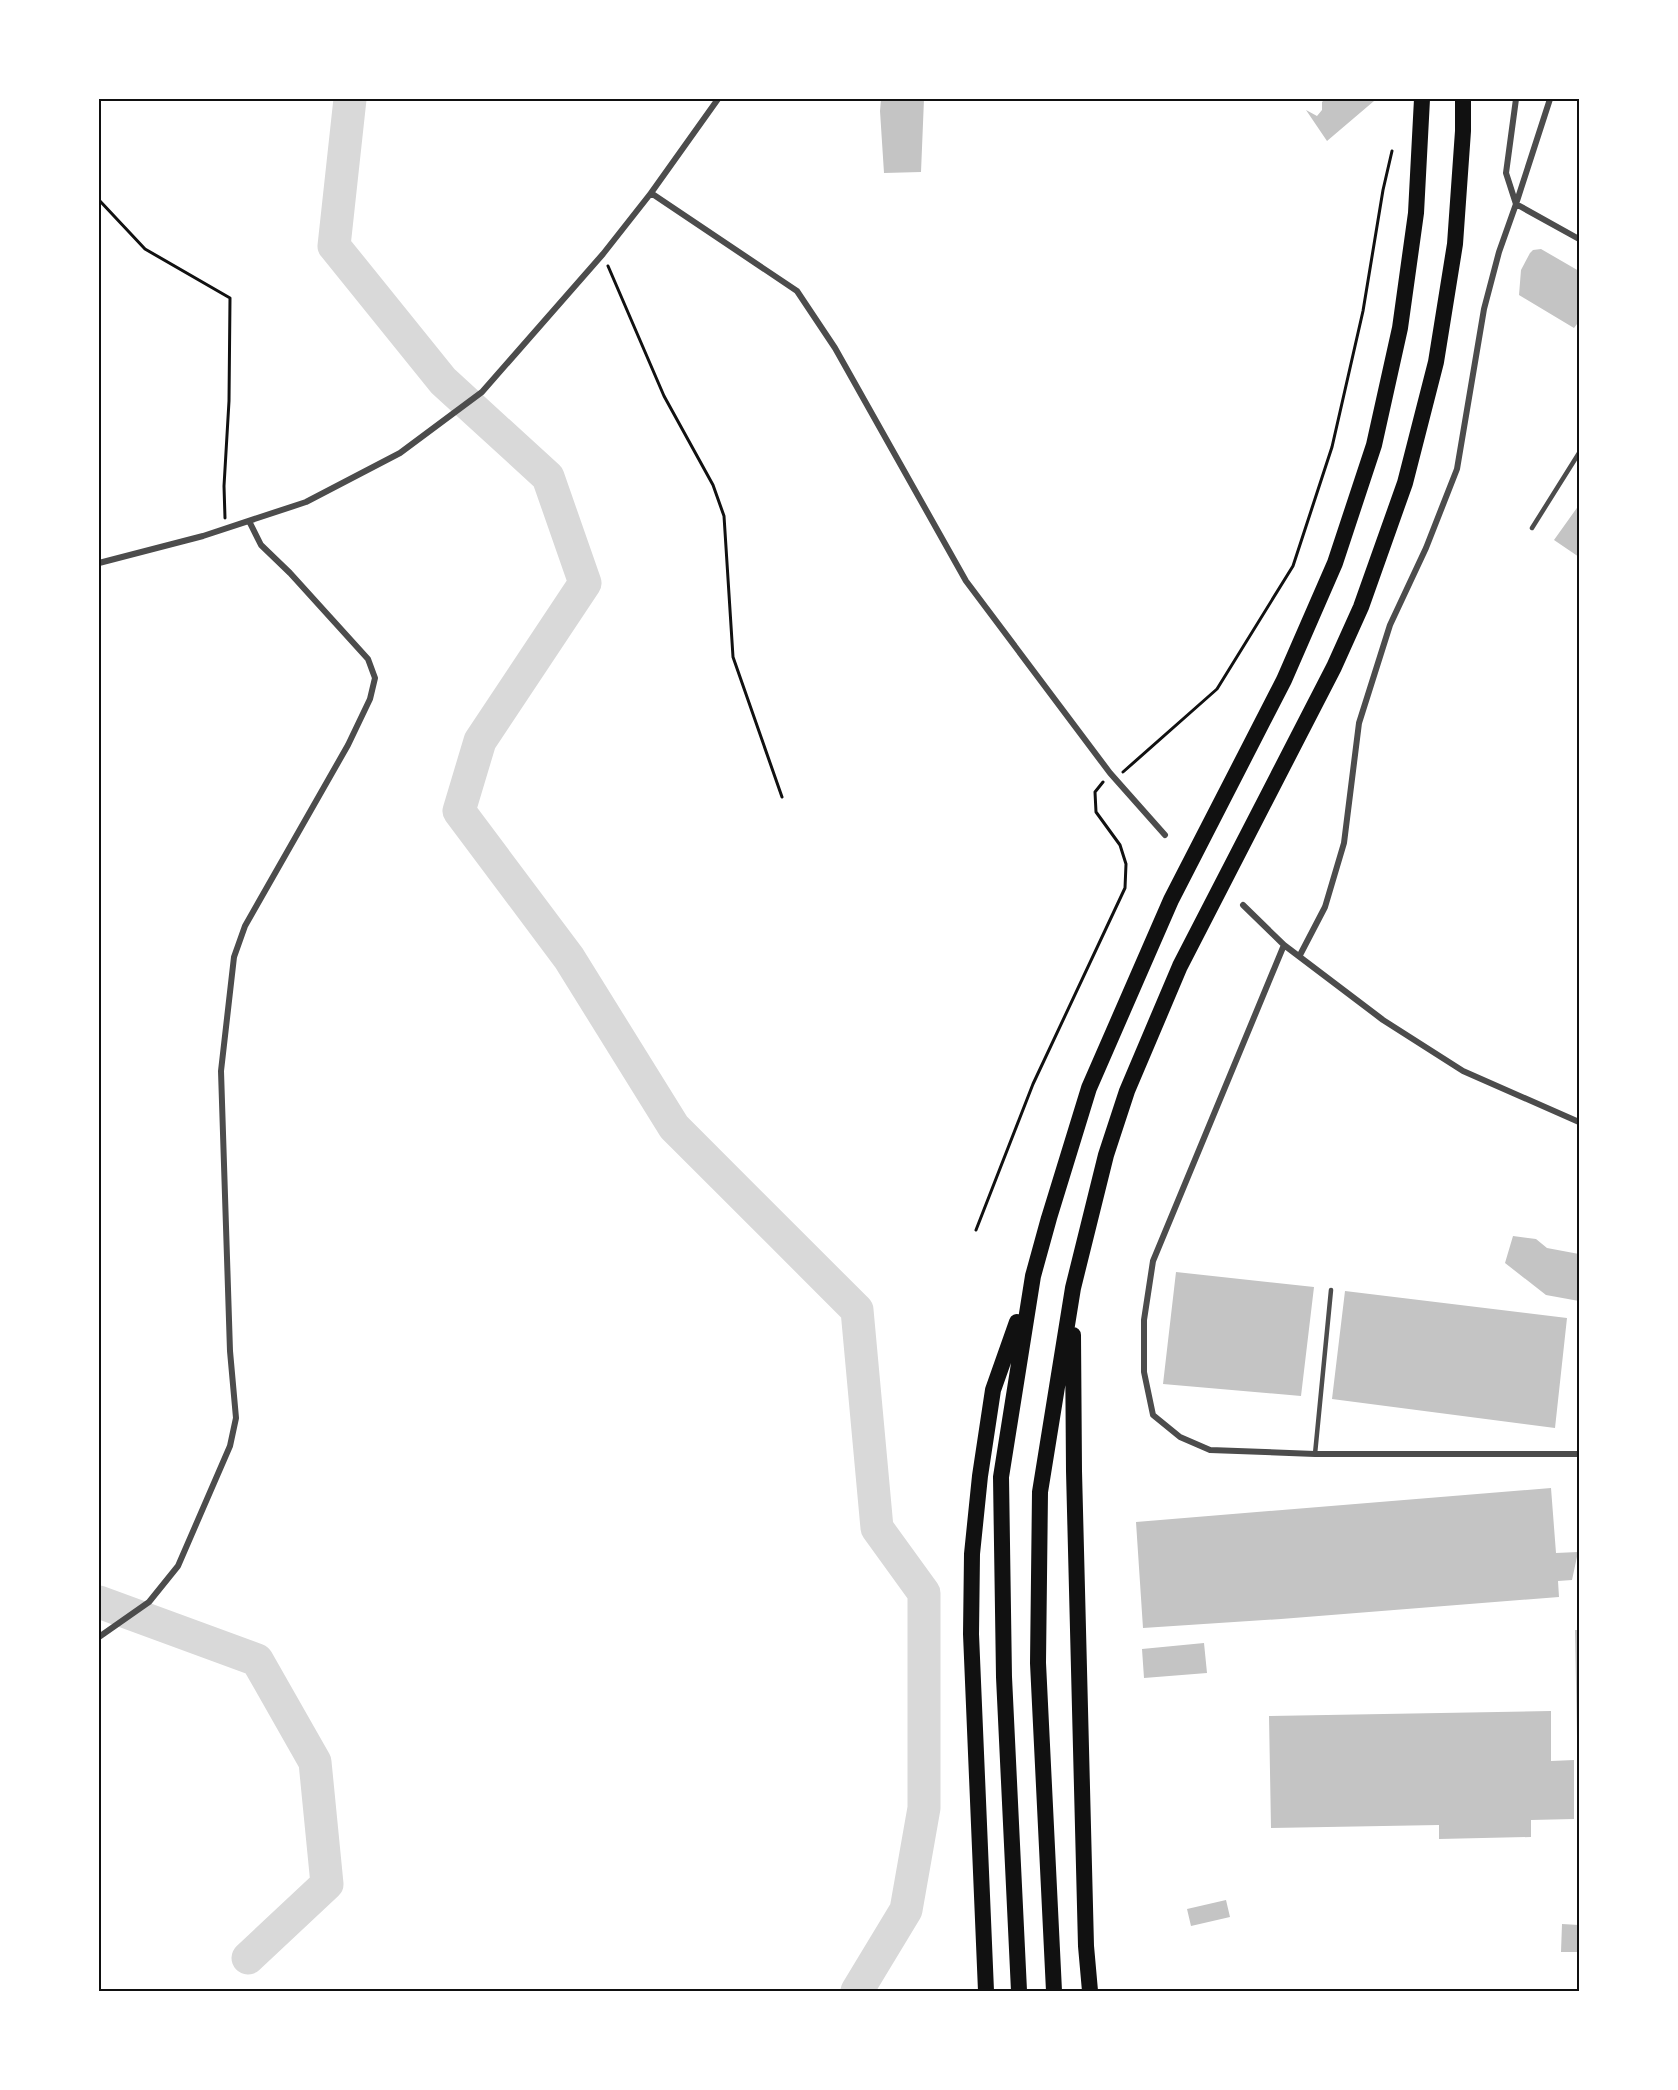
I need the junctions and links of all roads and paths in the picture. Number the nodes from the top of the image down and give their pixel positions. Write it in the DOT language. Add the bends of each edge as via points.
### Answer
graph roads {
  1 [pos="718,99"];
  2 [pos="1422,99"];
  3 [pos="1463,99"];
  4 [pos="1516,99"];
  5 [pos="1550,99"];
  6 [pos="1392,152"];
  7 [pos="651,193"];
  8 [pos="99,200"];
  9 [pos="1516,204"];
  10 [pos="1579,239"];
  11 [pos="603,254"];
  12 [pos="1579,453"];
  13 [pos="249,521"];
  14 [pos="1532,528"];
  15 [pos="225,529"];
  16 [pos="99,563"];
  17 [pos="1110,773"];
  18 [pos="1115,779"];
  19 [pos="782,797"];
  20 [pos="1166,835"];
  21 [pos="1243,905"];
  22 [pos="1284,945"];
  23 [pos="1300,955"];
  24 [pos="1579,1122"];
  25 [pos="976,1230"];
  26 [pos="1033,1276"];
  27 [pos="1073,1288"];
  28 [pos="1331,1290"];
  29 [pos="1315,1454"];
  30 [pos="1579,1454"];
  31 [pos="99,1637"];
  32 [pos="986,1991"];
  33 [pos="1018,1991"];
  34 [pos="1054,1991"];
  35 [pos="1090,1991"];
  1 -- 7 [label="street"];
  2 -- 26 [label="highway" via="1416,213 1400,328 1374,445 1335,563 1284,680 1171,900 1089,1088"];
  3 -- 27 [label="highway" via="1455,244 1436,362 1405,483 1335,667 1180,966 1127,1091 1106,1155"];
  4 -- 9 [label="street" via="1506,173"];
  5 -- 9 [label="street"];
  6 -- 18 [label="path" via="1363,311 1332,447 1293,566 1217,689"];
  7 -- 11 [label="street"];
  7 -- 17 [label="street" via="797,291 835,348 966,581"];
  8 -- 15 [label="path" via="146,249 230,298"];
  9 -- 10 [label="street"];
  9 -- 23 [label="street" via="1484,309 1457,469 1390,625 1359,723 1344,843 1325,907"];
  11 -- 13 [label="street" via="482,392 399,453 306,502"];
  11 -- 19 [label="path" via="664,396 713,485 724,516 733,657"];
  12 -- 14 [label="lane"];
  13 -- 15 [label="street"];
  13 -- 31 [label="street" via="261,545 368,659 375,678 370,699 348,745 245,926 234,957 221,1071 230,1350 236,1418 230,1446 178,1566 149,1602"];
  15 -- 16 [label="street"];
  17 -- 18 [label="street"];
  17 -- 25 [label="path" via="1095,792 1096,812 1120,845 1126,864 1125,888 1033,1084"];
  18 -- 20 [label="street"];
  21 -- 22 [label="street"];
  22 -- 23 [label="street"];
  22 -- 29 [label="street" via="1153,1261 1144,1320 1144,1372 1153,1415 1180,1437 1210,1450"];
  23 -- 24 [label="street" via="1383,1020 1463,1071"];
  26 -- 32 [label="highway" via="993,1390 972,1554 972,1654"];
  26 -- 33 [label="highway" via="1001,1478 1004,1677"];
  27 -- 34 [label="highway" via="1040,1492 1038,1663"];
  27 -- 35 [label="highway" via="1085,1934"];
  28 -- 29 [label="lane"];
  29 -- 30 [label="street"];
}
